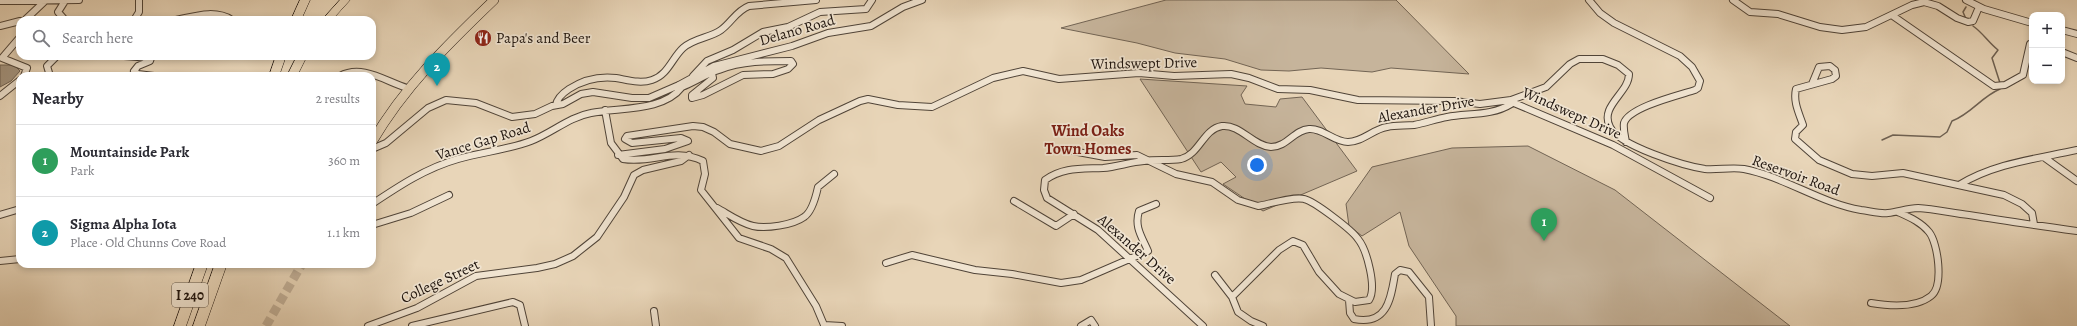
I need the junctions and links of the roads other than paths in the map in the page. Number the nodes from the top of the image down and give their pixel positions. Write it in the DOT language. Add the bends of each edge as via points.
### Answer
graph roads {
  1 [pos="79,0"];
  2 [pos="140,0"];
  3 [pos="305,0"];
  4 [pos="344,0"];
  5 [pos="494,0"];
  6 [pos="816,0"];
  7 [pos="872,0"];
  8 [pos="922,0"];
  9 [pos="1589,0"];
  10 [pos="1733,0"];
  11 [pos="1966,0"];
  12 [pos="0,1"];
  13 [pos="45,1"];
  14 [pos="65,1"];
  15 [pos="1979,7"];
  16 [pos="139,12"];
  17 [pos="28,16"];
  18 [pos="62,16"];
  19 [pos="136,16"];
  20 [pos="140,16"];
  21 [pos="198,16"];
  22 [pos="224,16"];
  23 [pos="298,16"];
  24 [pos="330,16"];
  25 [pos="1893,16"];
  26 [pos="2029,21"];
  27 [pos="16,22"];
  28 [pos="0,26"];
  29 [pos="2065,31"];
  30 [pos="2077,34"];
  31 [pos="16,42"];
  32 [pos="2029,48"];
  33 [pos="2065,53"];
  34 [pos="2077,58"];
  35 [pos="53,60"];
  36 [pos="150,60"];
  37 [pos="280,60"];
  38 [pos="300,60"];
  39 [pos="26,72"];
  40 [pos="49,72"];
  41 [pos="135,72"];
  42 [pos="275,72"];
  43 [pos="294,72"];
  44 [pos="349,72"];
  45 [pos="366,72"];
  46 [pos="712,73"];
  47 [pos="376,76"];
  48 [pos="692,79"];
  49 [pos="16,83"];
  50 [pos="1812,84"];
  51 [pos="680,86"];
  52 [pos="407,88"];
  53 [pos="0,96"];
  54 [pos="1511,100"];
  55 [pos="556,105"];
  56 [pos="605,110"];
  57 [pos="376,135"];
  58 [pos="1626,142"];
  59 [pos="376,147"];
  60 [pos="1067,150"];
  61 [pos="2077,150"];
  62 [pos="618,155"];
  63 [pos="689,155"];
  64 [pos="2045,158"];
  65 [pos="1149,160"];
  66 [pos="834,174"];
  67 [pos="2077,181"];
  68 [pos="1959,185"];
  69 [pos="449,195"];
  70 [pos="1710,198"];
  71 [pos="376,201"];
  72 [pos="1014,201"];
  73 [pos="1156,204"];
  74 [pos="712,205"];
  75 [pos="16,210"];
  76 [pos="1898,212"];
  77 [pos="1074,214"];
  78 [pos="0,215"];
  79 [pos="376,224"];
  80 [pos="2034,224"];
  81 [pos="2077,231"];
  82 [pos="16,259"];
  83 [pos="1130,259"];
  84 [pos="0,261"];
  85 [pos="886,263"];
  86 [pos="201,268"];
  87 [pos="220,268"];
  88 [pos="1215,275"];
  89 [pos="1232,296"];
  90 [pos="1350,300"];
  91 [pos="1870,303"];
  92 [pos="654,311"];
  93 [pos="180,326"];
  94 [pos="199,326"];
  95 [pos="368,326"];
  96 [pos="412,326"];
  97 [pos="525,326"];
  98 [pos="656,326"];
  99 [pos="824,326"];
  100 [pos="842,326"];
  101 [pos="1081,326"];
  102 [pos="1095,326"];
  103 [pos="1203,326"];
  104 [pos="1263,326"];
  105 [pos="1431,326"];
  1 -- 14 [label="street"];
  2 -- 16 [label="street"];
  3 -- 23 [label="highway"];
  4 -- 24 [label="highway"];
  5 -- 52 [label="main road"];
  6 -- 55 [label="street" via="800,4 752,4 741,9 718,32 694,39 678,53 663,75 631,81 604,76 590,79 580,82 564,94 557,100"];
  7 -- 48 [label="street" via="866,9 820,12 788,27 763,32 733,50 707,61"];
  8 -- 48 [label="street, Delano Road" via="903,7 872,26 828,33 792,46 714,66"];
  9 -- 58 [label="street" via="1597,10 1625,30 1674,53 1696,72 1700,81 1695,90 1652,104 1628,117 1625,121"];
  10 -- 25 [label="street" via="1750,12 1777,14 1818,28 1858,29"];
  11 -- 15 [label="street"];
  12 -- 13 [label="street"];
  13 -- 14 [label="street"];
  13 -- 17 [label="street"];
  14 -- 18 [label="street" via="58,12"];
  15 -- 25 [label="street" via="1973,21 1969,22 1960,20 1941,6 1924,2 1912,4"];
  15 -- 26 [label="street"];
  16 -- 19 [label="street"];
  16 -- 20 [label="street"];
  21 -- 22 [label="street"];
  25 -- 32 [label="street" via="1973,70 1993,87 2006,85 2023,76"];
  27 -- 28 [label="street"];
  29 -- 30 [label="street"];
  31 -- 39 [label="street" via="2,58 23,65 27,68"];
  33 -- 34 [label="street"];
  35 -- 40 [label="street" via="47,66"];
  36 -- 41 [label="street" via="138,66"];
  37 -- 42 [label="highway"];
  38 -- 43 [label="highway"];
  44 -- 45 [label="street"];
  46 -- 46 [label="street" via="713,78 692,95 692,98 743,75 768,75 788,69 794,64 791,61 761,60"];
  46 -- 51 [label="street"];
  47 -- 52 [label="street"];
  48 -- 51 [label="street, Delano Road"];
  49 -- 53 [label="street"];
  50 -- 68 [label="street" via="1796,89 1794,96 1794,104 1800,113 1802,125 1796,132 1795,139 1811,154 1852,174 1873,176 1890,172 1903,173"];
  51 -- 55 [label="street" via="644,99 593,92 581,94"];
  51 -- 56 [label="street, Vance Gap Road" via="677,95 654,104"];
  52 -- 57 [label="main road"];
  54 -- 58 [label="street, Reservoir Road" via="1543,88 1577,60 1604,60 1623,68 1629,74 1629,82 1614,100 1607,119 1612,132"];
  54 -- 62 [label="street, Windswept Drive" via="1480,104 1454,101 1358,100 1310,90 1278,89 1231,74 1174,76 1139,73 1058,79 1023,71 993,78 932,107 898,105 868,99 860,101 819,120 787,142 771,149 746,150 730,144 703,127 693,126 627,136 625,139 632,143 681,138 688,141 632,155"];
  54 -- 65 [label="street, Alexander Drive" via="1511,104 1501,110 1445,117 1415,125 1380,128 1366,138 1347,143 1312,129 1302,130 1283,144 1266,146 1257,144 1229,126 1222,126 1206,134 1200,148 1194,154 1184,158"];
  54 -- 70 [label="street, Windswept Drive" via="1613,145"];
  55 -- 59 [label="street" via="535,114 512,117 476,103 446,100 428,108 386,143"];
  56 -- 62 [label="street" via="609,139"];
  56 -- 71 [label="street, Vance Gap Road" via="577,116 529,142 448,163 413,178"];
  58 -- 76 [label="street, Reservoir Road" via="1697,168 1744,169 1789,184 1835,204 1860,210"];
  60 -- 65 [label="street" via="1106,157 1133,154"];
  61 -- 64 [label="street"];
  62 -- 63 [label="street" via="623,159 638,161 678,153"];
  63 -- 74 [label="street" via="703,161 705,174 701,190"];
  63 -- 95 [label="street, College Street" via="681,161 643,170 634,175 624,197 597,237 573,256 537,268 476,276 418,308"];
  64 -- 67 [label="street"];
  64 -- 68 [label="street" via="2006,163 1968,178"];
  65 -- 77 [label="street, Alexander Drive" via="1053,173 1045,180 1044,190 1047,198"];
  65 -- 90 [label="street" via="1176,174 1212,182 1238,200 1251,205 1301,198 1316,204 1358,238 1368,261 1372,278 1372,297 1364,302"];
  66 -- 74 [label="street" via="818,187 816,198 805,217 785,225 754,226"];
  68 -- 80 [label="street" via="2004,195 2022,204 2032,213"];
  69 -- 79 [label="street" via="398,218"];
  72 -- 77 [label="street" via="1056,226"];
  73 -- 83 [label="street" via="1140,211 1136,221 1148,250"];
  74 -- 99 [label="street" via="739,237 786,258 816,306"];
  75 -- 78 [label="street"];
  76 -- 80 [label="street, Reservoir Road" via="1917,208"];
  76 -- 91 [label="street" via="1930,232 1934,242 1939,278 1937,289 1932,296 1902,305"];
  77 -- 83 [label="street, Alexander Drive" via="1098,230"];
  80 -- 81 [label="street, Reservoir Road" via="2049,229"];
  82 -- 84 [label="street"];
  83 -- 85 [label="street" via="1081,280 1061,283 975,270 912,256"];
  83 -- 103 [label="street, Alexander Drive"];
  86 -- 93 [label="highway, I 240"];
  87 -- 94 [label="highway, I 240"];
  88 -- 89 [label="street"];
  89 -- 90 [label="street" via="1279,250 1293,241 1303,245 1327,283"];
  89 -- 104 [label="street" via="1238,312"];
  90 -- 105 [label="street" via="1350,313 1354,319 1368,321 1381,316 1392,300 1394,274 1400,270 1406,271 1429,297"];
  92 -- 98 [label="street"];
  96 -- 97 [label="street" via="513,302 520,305"];
  99 -- 100 [label="street"];
  101 -- 102 [label="street" via="1090,320"];
}
